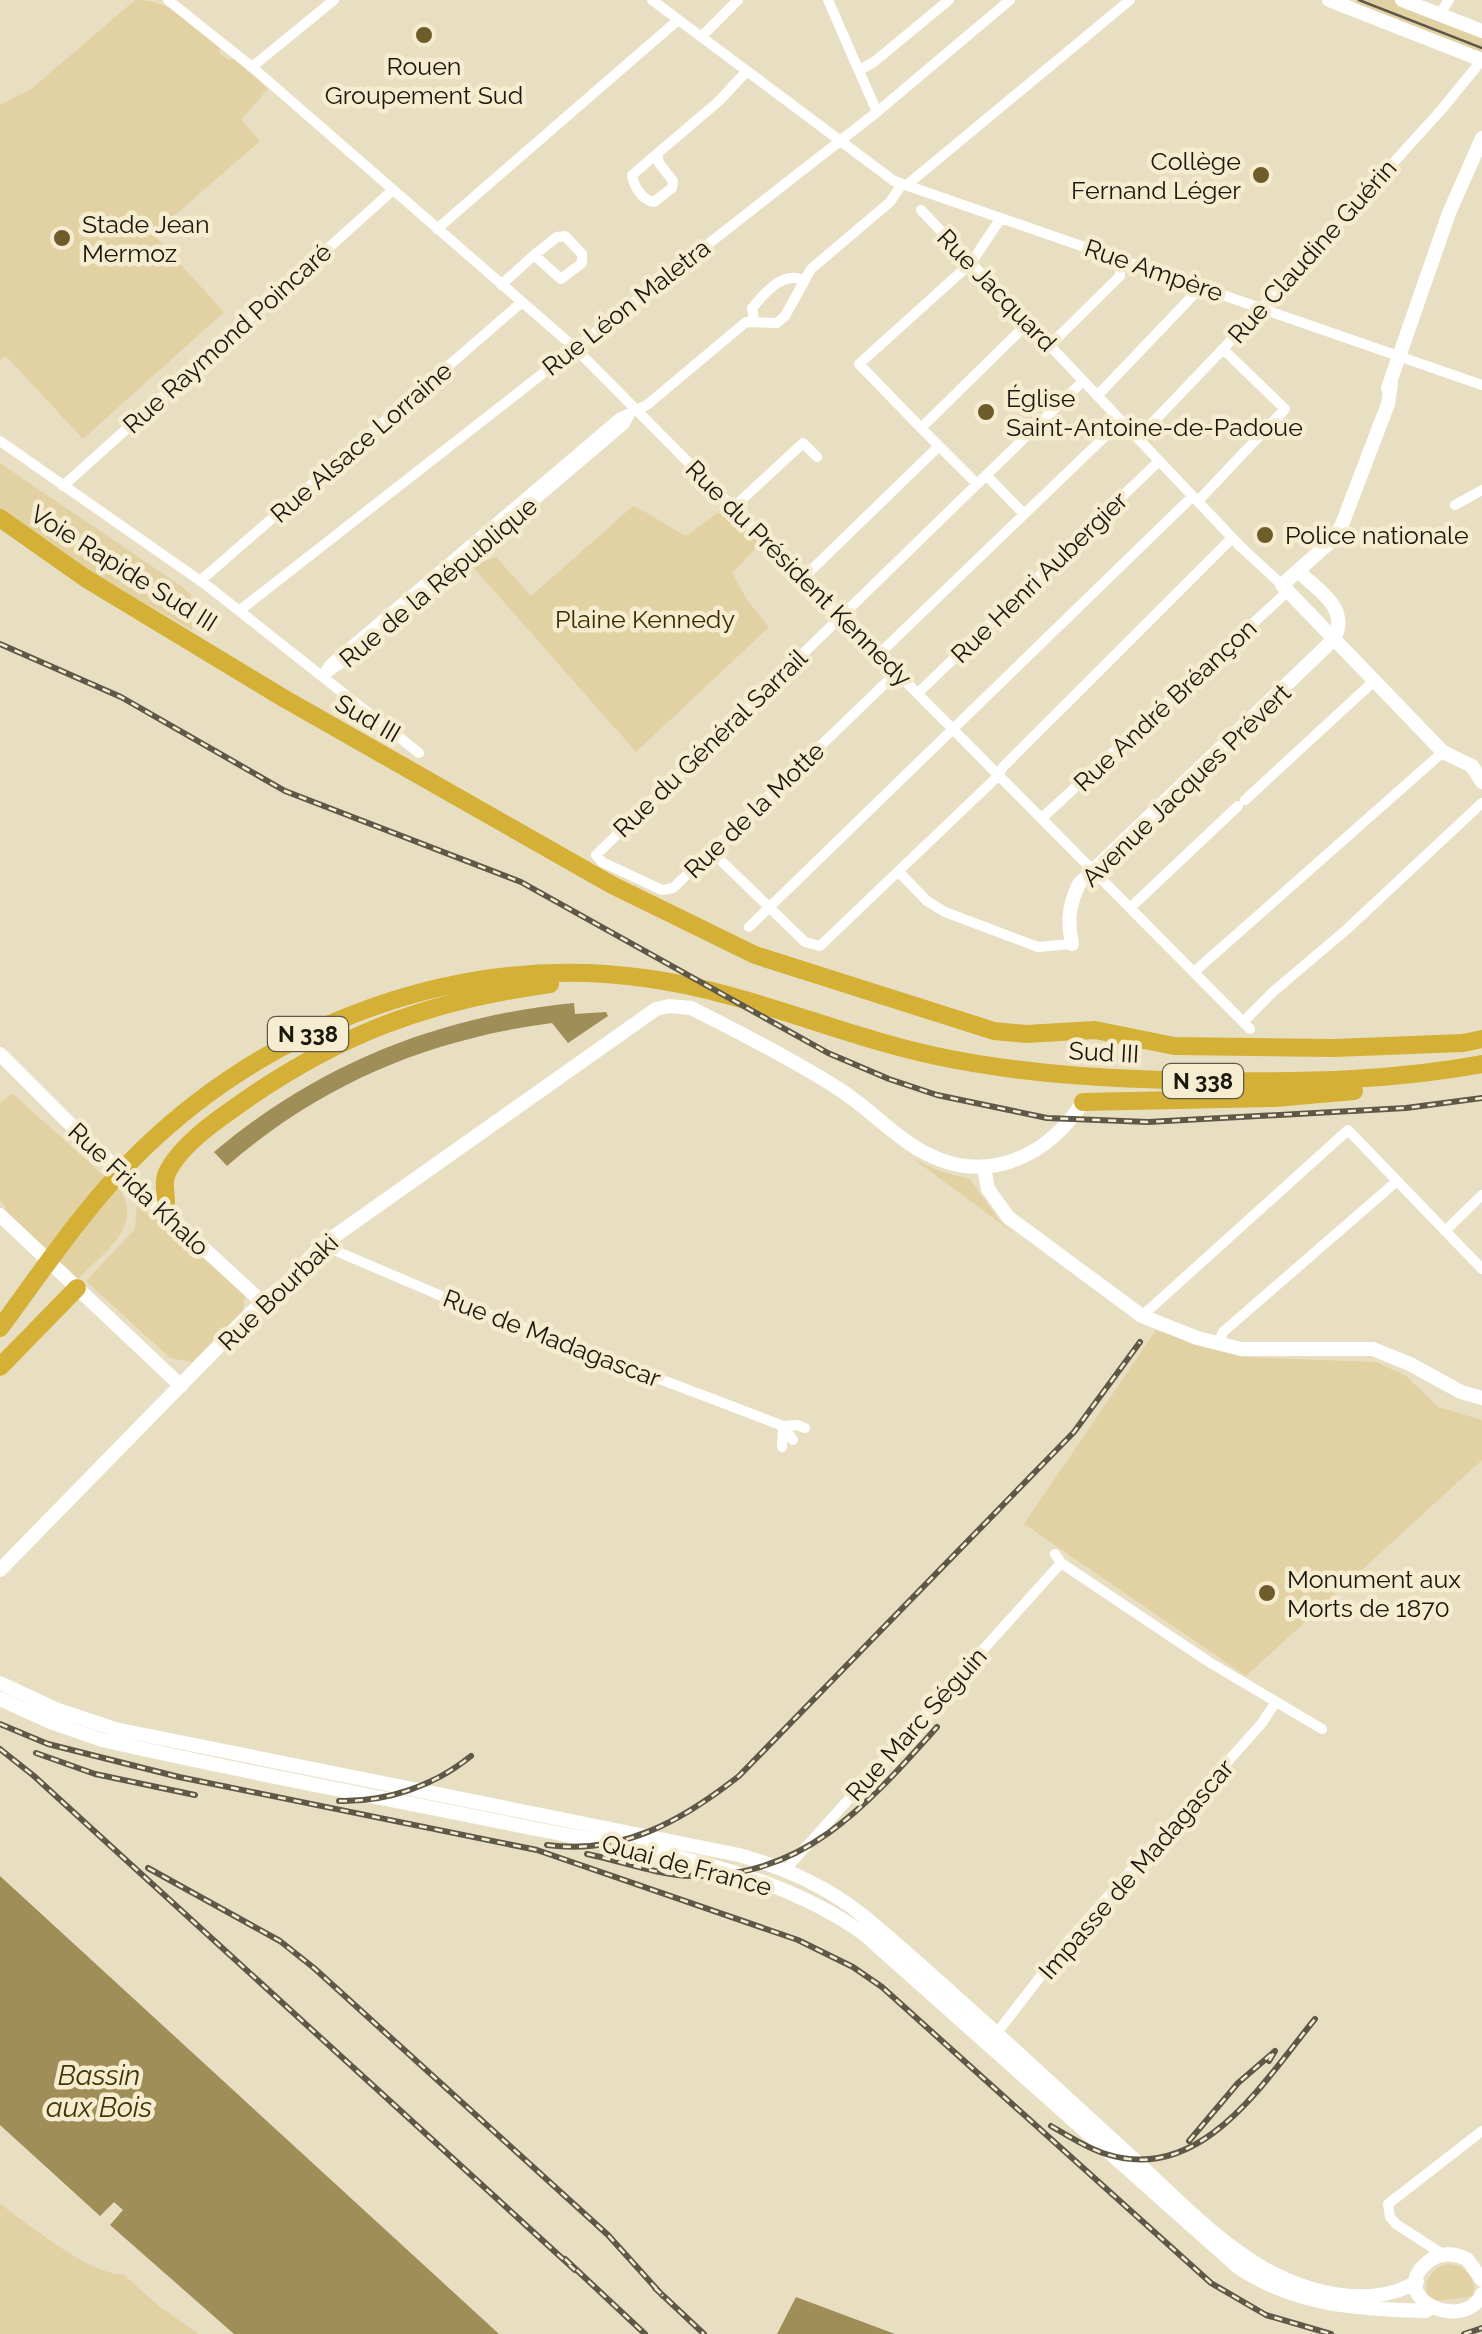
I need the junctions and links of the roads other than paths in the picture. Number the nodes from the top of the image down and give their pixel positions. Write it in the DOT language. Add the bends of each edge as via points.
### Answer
graph roads {
  1 [pos="168,0"];
  2 [pos="334,0"];
  3 [pos="652,0"];
  4 [pos="738,0"];
  5 [pos="828,0"];
  6 [pos="949,0"];
  7 [pos="1010,0"];
  8 [pos="1130,0"];
  9 [pos="1329,0"];
  10 [pos="1402,0"];
  11 [pos="1449,0"];
  12 [pos="666,4"];
  13 [pos="1439,14"];
  14 [pos="678,20"];
  15 [pos="1482,31"];
  16 [pos="701,37"];
  17 [pos="1482,60"];
  18 [pos="252,67"];
  19 [pos="859,70"];
  20 [pos="745,73"];
  21 [pos="877,112"];
  22 [pos="1482,138"];
  23 [pos="838,141"];
  24 [pos="657,154"];
  25 [pos="905,184"];
  26 [pos="393,190"];
  27 [pos="921,210"];
  28 [pos="1001,218"];
  29 [pos="437,228"];
  30 [pos="534,255"];
  31 [pos="1121,258"];
  32 [pos="970,263"];
  33 [pos="804,280"];
  34 [pos="502,284"];
  35 [pos="1202,286"];
  36 [pos="522,302"];
  37 [pos="1262,308"];
  38 [pos="754,320"];
  39 [pos="1028,324"];
  40 [pos="1050,346"];
  41 [pos="574,348"];
  42 [pos="1222,349"];
  43 [pos="1400,356"];
  44 [pos="1083,381"];
  45 [pos="1482,385"];
  46 [pos="1098,396"];
  47 [pos="634,412"];
  48 [pos="1121,420"];
  49 [pos="921,428"];
  50 [pos="1138,438"];
  51 [pos="4,446"];
  52 [pos="939,446"];
  53 [pos="817,457"];
  54 [pos="1159,461"];
  55 [pos="986,475"];
  56 [pos="977,484"];
  57 [pos="63,486"];
  58 [pos="1482,490"];
  59 [pos="1195,498"];
  60 [pos="1455,505"];
  61 [pos="734,507"];
  62 [pos="1024,514"];
  63 [pos="0,518"];
  64 [pos="0,532"];
  65 [pos="1232,538"];
  66 [pos="1298,571"];
  67 [pos="804,578"];
  68 [pos="200,581"];
  69 [pos="1285,588"];
  70 [pos="239,611"];
  71 [pos="842,616"];
  72 [pos="1334,640"];
  73 [pos="879,654"];
  74 [pos="222,660"];
  75 [pos="896,672"];
  76 [pos="322,676"];
  77 [pos="1374,681"];
  78 [pos="918,694"];
  79 [pos="954,730"];
  80 [pos="1442,752"];
  81 [pos="420,753"];
  82 [pos="1477,761"];
  83 [pos="999,775"];
  84 [pos="1482,782"];
  85 [pos="1482,802"];
  86 [pos="1042,818"];
  87 [pos="712,851"];
  88 [pos="596,854"];
  89 [pos="1092,869"];
  90 [pos="899,872"];
  91 [pos="768,907"];
  92 [pos="1130,908"];
  93 [pos="749,927"];
  94 [pos="1072,944"];
  95 [pos="1194,972"];
  96 [pos="646,978"];
  97 [pos="1472,1041"];
  98 [pos="0,1054"];
  99 [pos="1482,1064"];
  100 [pos="1433,1073"];
  101 [pos="1079,1107"];
  102 [pos="984,1167"];
  103 [pos="1397,1181"];
  104 [pos="1482,1194"];
  105 [pos="165,1213"];
  106 [pos="0,1215"];
  107 [pos="1445,1230"];
  108 [pos="322,1245"];
  109 [pos="1482,1269"];
  110 [pos="77,1288"];
  111 [pos="262,1302"];
  112 [pos="1142,1316"];
  113 [pos="0,1328"];
  114 [pos="1218,1343"];
  115 [pos="0,1367"];
  116 [pos="182,1386"];
  117 [pos="1481,1396"];
  118 [pos="783,1426"];
  119 [pos="805,1428"];
  120 [pos="793,1440"];
  121 [pos="782,1447"];
  122 [pos="0,1570"];
  123 [pos="0,1683"];
  124 [pos="0,1699"];
  125 [pos="1275,1703"];
  126 [pos="1322,1729"];
  127 [pos="648,1853"];
  128 [pos="786,1869"];
  129 [pos="785,1890"];
  130 [pos="996,2034"];
  131 [pos="1482,2131"];
  132 [pos="1414,2236"];
  133 [pos="1444,2255"];
  134 [pos="1426,2264"];
  135 [pos="1481,2274"];
  136 [pos="1416,2282"];
  137 [pos="1481,2298"];
  138 [pos="1426,2312"];
  1 -- 18 [label="street, Rue du Président Kennedy"];
  2 -- 18 [label="street"];
  3 -- 12 [label="street"];
  4 -- 16 [label="street"];
  5 -- 19 [label="street"];
  6 -- 19 [label="street"];
  7 -- 21 [label="street, Rue Léon Maletra"];
  8 -- 25 [label="street, Rue de la République"];
  9 -- 17 [label="main road"];
  10 -- 13 [label="main road"];
  11 -- 13 [label="street"];
  12 -- 14 [label="street"];
  13 -- 15 [label="main road"];
  14 -- 16 [label="street"];
  14 -- 29 [label="street"];
  16 -- 20 [label="street"];
  17 -- 37 [label="street, Rue Claudine Guérin"];
  18 -- 26 [label="street, Rue du Président Kennedy"];
  19 -- 21 [label="street"];
  20 -- 23 [label="street"];
  20 -- 24 [label="street"];
  21 -- 23 [label="street, Rue Léon Maletra"];
  22 -- 43 [label="main road"];
  23 -- 25 [label="street"];
  23 -- 41 [label="street, Rue Léon Maletra"];
  24 -- 24 [label="street" via="632,176 654,202 673,181"];
  25 -- 28 [label="street, Rue Ampère"];
  25 -- 33 [label="street, Rue de la République"];
  26 -- 29 [label="street, Rue du Président Kennedy"];
  26 -- 57 [label="street, Rue Raymond Poincaré"];
  27 -- 32 [label="street, Rue Jacquard"];
  28 -- 31 [label="street, Rue Ampère"];
  28 -- 32 [label="street"];
  29 -- 34 [label="street, Rue du Président Kennedy"];
  30 -- 30 [label="street" via="561,280 582,264 582,254 565,236"];
  30 -- 34 [label="street"];
  31 -- 35 [label="street, Rue Ampère"];
  31 -- 40 [label="street" via="1120,276"];
  32 -- 39 [label="street, Rue Jacquard"];
  32 -- 49 [label="street" via="859,364"];
  33 -- 38 [label="street, Rue de la République" via="785,316"];
  33 -- 38 [label="street, Rue de la République" via="785,277 752,308"];
  34 -- 36 [label="street, Rue du Président Kennedy"];
  35 -- 37 [label="street, Rue Ampère"];
  35 -- 46 [label="street"];
  36 -- 41 [label="street, Rue du Président Kennedy"];
  36 -- 68 [label="street, Rue Alsace Lorraine"];
  37 -- 42 [label="street, Rue Claudine Guérin"];
  37 -- 43 [label="street, Rue Ampère"];
  38 -- 47 [label="street, Rue de la République"];
  39 -- 40 [label="street, Rue Jacquard"];
  39 -- 49 [label="street"];
  40 -- 44 [label="street, Rue Jacquard"];
  41 -- 47 [label="street, Rue du Président Kennedy"];
  41 -- 70 [label="street, Rue Léon Maletra"];
  42 -- 50 [label="street, Rue Claudine Guérin"];
  42 -- 59 [label="street" via="1285,409"];
  43 -- 45 [label="street, Rue Ampère"];
  43 -- 66 [label="main road" via="1336,535"];
  44 -- 46 [label="street, Rue Jacquard"];
  44 -- 55 [label="street, Rue du Général Sarrail"];
  46 -- 48 [label="street, Rue Jacquard"];
  47 -- 61 [label="street, Rue du Président Kennedy"];
  47 -- 76 [label="street, Rue de la République" via="619,418"];
  48 -- 50 [label="street, Rue Jacquard"];
  48 -- 62 [label="street"];
  49 -- 52 [label="street"];
  50 -- 54 [label="street, Rue Jacquard"];
  51 -- 57 [label="street"];
  52 -- 56 [label="street"];
  52 -- 67 [label="street"];
  53 -- 61 [label="street" via="803,443"];
  54 -- 59 [label="street, Rue Jacquard"];
  54 -- 78 [label="street, Rue Henri Aubergier"];
  55 -- 56 [label="street, Rue du Général Sarrail"];
  55 -- 62 [label="street"];
  56 -- 71 [label="street, Rue du Général Sarrail"];
  57 -- 68 [label="street"];
  58 -- 60 [label="street"];
  59 -- 65 [label="street, Rue Jacquard"];
  59 -- 79 [label="street"];
  61 -- 67 [label="street, Rue du Président Kennedy"];
  62 -- 73 [label="street"];
  63 -- 74 [label="highway, Voie Rapide Sud III"];
  64 -- 74 [label="highway" via="111,606 212,662"];
  65 -- 69 [label="street, Rue Jacquard"];
  65 -- 83 [label="street"];
  66 -- 69 [label="main road"];
  66 -- 72 [label="main road" via="1338,614"];
  67 -- 71 [label="street, Rue du Président Kennedy"];
  68 -- 70 [label="street"];
  69 -- 72 [label="main road"];
  69 -- 86 [label="street, Rue André Bréançon"];
  70 -- 76 [label="street"];
  71 -- 73 [label="street, Rue du Président Kennedy"];
  71 -- 88 [label="street, Rue du Général Sarrail"];
  72 -- 77 [label="main road"];
  72 -- 89 [label="main road, Avenue Jacques Prévert"];
  73 -- 75 [label="street, Rue du Président Kennedy"];
  74 -- 97 [label="highway, Sud III" via="612,886 756,955 994,1031 1094,1030 1174,1046"];
  75 -- 78 [label="street, Rue du Président Kennedy"];
  75 -- 87 [label="street, Rue de la Motte"];
  76 -- 81 [label="street"];
  77 -- 80 [label="main road"];
  77 -- 92 [label="street"];
  78 -- 79 [label="street, Rue du Président Kennedy"];
  79 -- 83 [label="street, Rue du Président Kennedy"];
  79 -- 91 [label="street"];
  80 -- 82 [label="main road"];
  80 -- 95 [label="street"];
  82 -- 84 [label="main road"];
  83 -- 86 [label="street, Rue du Président Kennedy"];
  83 -- 90 [label="street"];
  85 -- 95 [label="street, Rue du Président Kennedy" via="1274,991 1246,1025"];
  86 -- 89 [label="street, Rue du Président Kennedy"];
  87 -- 88 [label="street, Rue de la Motte" via="673,888 662,890"];
  87 -- 91 [label="street"];
  89 -- 92 [label="street, Rue du Président Kennedy"];
  89 -- 94 [label="main road, Avenue Jacques Prévert" via="1072,901"];
  90 -- 91 [label="street" via="820,946 805,942"];
  90 -- 94 [label="street" via="951,914 1038,947"];
  91 -- 93 [label="street"];
  92 -- 95 [label="street, Rue du Président Kennedy"];
  96 -- 100 [label="highway, Sud III / N 338" via="750,1000 905,1049 1074,1077 1320,1082"];
  96 -- 105 [label="highway" via="496,991 372,1028 222,1116 173,1163 164,1181"];
  96 -- 113 [label="highway, N 338" via="568,973 469,980 342,1018 272,1052 142,1150"];
  98 -- 105 [label="main road, Rue Frida Khalo"];
  99 -- 100 [label="highway, Sud III / N 338"];
  100 -- 101 [label="highway" via="1393,1086 1316,1096"];
  101 -- 102 [label="main road" via="1031,1153"];
  102 -- 108 [label="main road, Rue Bourbaki" via="923,1152 843,1091 691,1008 669,1006 638,1020"];
  102 -- 112 [label="main road" via="988,1189 1008,1216"];
  103 -- 107 [label="street"];
  103 -- 112 [label="street" via="1348,1130"];
  103 -- 114 [label="street"];
  104 -- 107 [label="street"];
  105 -- 111 [label="main road, Rue Frida Khalo"];
  106 -- 110 [label="main road"];
  107 -- 109 [label="street"];
  108 -- 111 [label="main road, Rue Bourbaki"];
  108 -- 118 [label="street, Rue de Madagascar"];
  110 -- 115 [label="highway"];
  110 -- 116 [label="main road"];
  111 -- 116 [label="main road, Rue Bourbaki"];
  112 -- 114 [label="main road"];
  114 -- 117 [label="main road" via="1267,1351 1373,1349"];
  116 -- 122 [label="main road, Rue Bourbaki"];
  118 -- 119 [label="street, Rue de Madagascar"];
  118 -- 120 [label="street"];
  118 -- 121 [label="street"];
  123 -- 128 [label="main road, Quai de France" via="115,1729"];
  124 -- 127 [label="main road, Quai de France" via="102,1740"];
  125 -- 126 [label="street"];
  125 -- 128 [label="street, Rue Marc Séguin" via="1058,1558"];
  125 -- 130 [label="street, Impasse de Madagascar"];
  127 -- 128 [label="main road" via="672,1850 767,1871"];
  127 -- 129 [label="main road, Quai de France"];
  128 -- 129 [label="main road"];
  128 -- 130 [label="main road, Quai de France" via="851,1906"];
  129 -- 138 [label="main road, Quai de France" via="864,1934 1238,2268 1280,2292 1320,2304"];
  130 -- 136 [label="main road, Quai de France" via="1264,2268 1348,2296 1387,2296"];
  131 -- 132 [label="street" via="1390,2199 1390,2217"];
  132 -- 133 [label="street"];
  132 -- 134 [label="street"];
  133 -- 134 [label="main road"];
  133 -- 135 [label="main road" via="1467,2260"];
  134 -- 136 [label="main road"];
  136 -- 138 [label="main road"];
  137 -- 138 [label="main road, Quai de France" via="1454,2321"];
}
